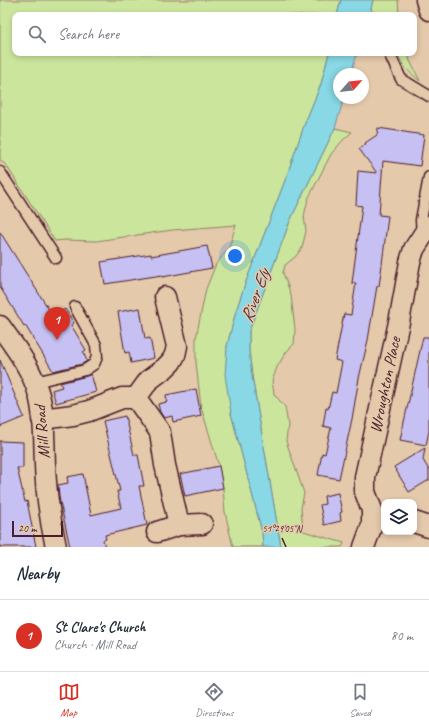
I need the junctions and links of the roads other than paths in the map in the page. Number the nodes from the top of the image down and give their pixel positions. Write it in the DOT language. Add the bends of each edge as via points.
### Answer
graph roads {
  1 [pos="426,0"];
  2 [pos="429,10"];
  3 [pos="390,56"];
  4 [pos="429,96"];
  5 [pos="0,172"];
  6 [pos="429,177"];
  7 [pos="426,231"];
  8 [pos="56,258"];
  9 [pos="165,297"];
  10 [pos="75,307"];
  11 [pos="0,326"];
  12 [pos="35,382"];
  13 [pos="136,398"];
  14 [pos="42,419"];
  15 [pos="378,511"];
  16 [pos="417,523"];
  17 [pos="202,524"];
  18 [pos="179,525"];
  19 [pos="429,527"];
  20 [pos="157,532"];
  21 [pos="56,547"];
  22 [pos="364,547"];
  1 -- 2 [label="street"];
  3 -- 4 [label="lane" via="401,79"];
  5 -- 8 [label="lane"];
  6 -- 7 [label="lane" via="421,220"];
  7 -- 15 [label="street, Wroughton Place" via="414,249 410,262 365,477 365,492"];
  9 -- 13 [label="street" via="177,346 175,356 165,368 149,380"];
  10 -- 12 [label="lane" via="96,345 97,357 94,364 85,370"];
  11 -- 12 [label="street, Mill Road"];
  12 -- 14 [label="street, Mill Road"];
  13 -- 14 [label="street" via="122,398 89,411"];
  13 -- 18 [label="street" via="160,432"];
  14 -- 21 [label="street, Mill Road" via="50,517"];
  15 -- 22 [label="street, Wroughton Place"];
  16 -- 19 [label="street"];
  17 -- 18 [label="street"];
  18 -- 20 [label="street"];
}
